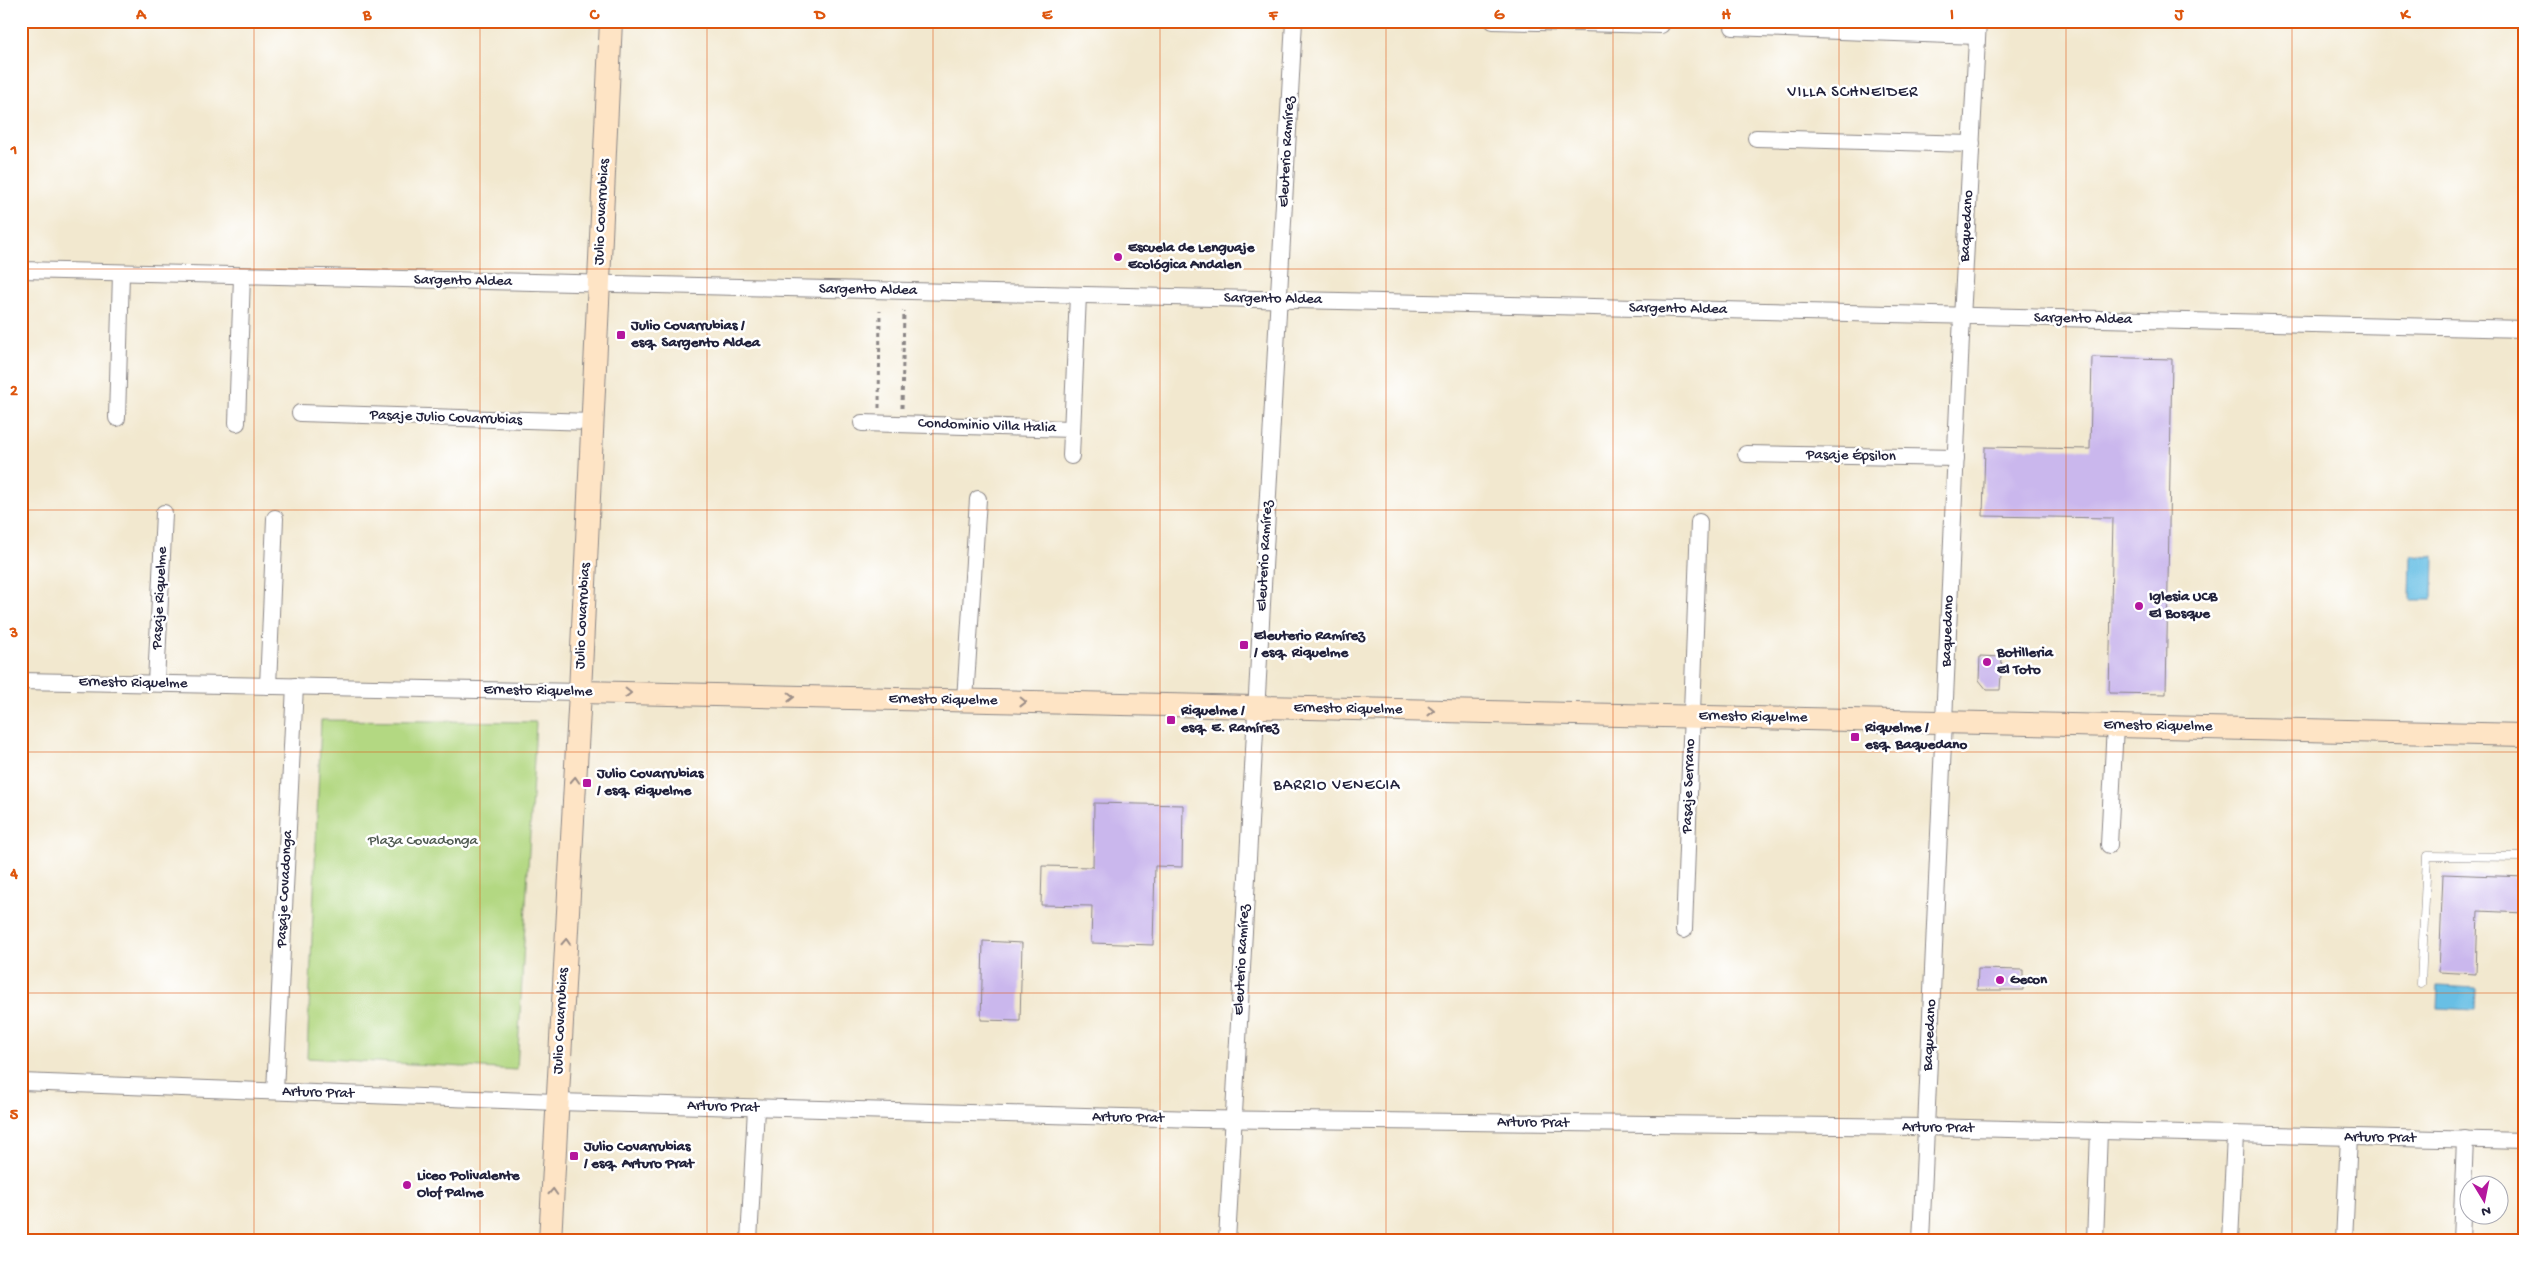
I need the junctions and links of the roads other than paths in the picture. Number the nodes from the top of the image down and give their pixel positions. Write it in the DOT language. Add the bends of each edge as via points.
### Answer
graph roads {
  1 [pos="611,21"];
  2 [pos="1294,21"];
  3 [pos="1493,21"];
  4 [pos="1661,25"];
  5 [pos="1733,27"];
  6 [pos="1978,29"];
  7 [pos="1756,138"];
  8 [pos="1972,144"];
  9 [pos="21,270"];
  10 [pos="121,273"];
  11 [pos="242,276"];
  12 [pos="599,284"];
  13 [pos="1078,295"];
  14 [pos="1279,300"];
  15 [pos="1962,316"];
  16 [pos="2525,329"];
  17 [pos="300,413"];
  18 [pos="117,418"];
  19 [pos="592,422"];
  20 [pos="862,423"];
  21 [pos="237,424"];
  22 [pos="1072,428"];
  23 [pos="1746,454"];
  24 [pos="1071,456"];
  25 [pos="1956,458"];
  26 [pos="978,499"];
  27 [pos="164,513"];
  28 [pos="275,518"];
  29 [pos="1699,522"];
  30 [pos="21,681"];
  31 [pos="156,683"];
  32 [pos="268,686"];
  33 [pos="295,686"];
  34 [pos="580,692"];
  35 [pos="965,700"];
  36 [pos="1256,707"];
  37 [pos="1692,716"];
  38 [pos="1944,721"];
  39 [pos="2115,725"];
  40 [pos="2525,735"];
  41 [pos="2109,845"];
  42 [pos="2525,857"];
  43 [pos="1684,930"];
  44 [pos="2421,984"];
  45 [pos="21,1082"];
  46 [pos="275,1091"];
  47 [pos="557,1102"];
  48 [pos="756,1108"];
  49 [pos="1233,1120"];
  50 [pos="1925,1127"];
  51 [pos="2099,1131"];
  52 [pos="2235,1135"];
  53 [pos="2349,1137"];
  54 [pos="2465,1139"];
  55 [pos="2525,1141"];
  56 [pos="550,1241"];
  57 [pos="749,1241"];
  58 [pos="1227,1241"];
  59 [pos="1921,1241"];
  60 [pos="2095,1241"];
  61 [pos="2230,1241"];
  62 [pos="2344,1241"];
  63 [pos="2462,1241"];
  1 -- 12 [label="street, Julio Covarrubias"];
  2 -- 14 [label="street, Eleuterio Ramírez"];
  3 -- 4 [label="street"];
  5 -- 6 [label="street"];
  6 -- 8 [label="street, Baquedano"];
  7 -- 8 [label="street"];
  8 -- 15 [label="street, Baquedano"];
  9 -- 10 [label="street, Sargento Aldea"];
  10 -- 11 [label="street, Sargento Aldea"];
  10 -- 18 [label="street"];
  11 -- 12 [label="street, Sargento Aldea"];
  11 -- 21 [label="street"];
  12 -- 13 [label="street, Sargento Aldea"];
  12 -- 19 [label="street, Julio Covarrubias"];
  13 -- 14 [label="street, Sargento Aldea"];
  13 -- 22 [label="street, Condominio Villa Italia"];
  14 -- 15 [label="street, Sargento Aldea"];
  14 -- 36 [label="street, Eleuterio Ramírez"];
  15 -- 16 [label="street, Sargento Aldea"];
  15 -- 25 [label="street, Baquedano"];
  17 -- 19 [label="street, Pasaje Julio Covarrubias"];
  19 -- 34 [label="street, Julio Covarrubias"];
  20 -- 22 [label="street, Condominio Villa Italia"];
  22 -- 24 [label="street, Condominio Villa Italia"];
  23 -- 25 [label="street, Pasaje Épsilon"];
  25 -- 38 [label="street, Baquedano"];
  26 -- 35 [label="street"];
  27 -- 31 [label="street, Pasaje Riquelme"];
  28 -- 32 [label="street"];
  29 -- 37 [label="street, Pasaje Serrano"];
  30 -- 31 [label="street, Ernesto Riquelme"];
  31 -- 32 [label="street, Ernesto Riquelme"];
  32 -- 33 [label="street, Ernesto Riquelme"];
  33 -- 34 [label="street, Ernesto Riquelme"];
  33 -- 46 [label="street, Pasaje Covadonga"];
  34 -- 35 [label="street, Ernesto Riquelme, one-way"];
  47 -- 34 [label="street, Julio Covarrubias, one-way"];
  35 -- 36 [label="street, Ernesto Riquelme, one-way"];
  36 -- 37 [label="street, Ernesto Riquelme, one-way"];
  36 -- 49 [label="street, Eleuterio Ramírez"];
  37 -- 38 [label="street, Ernesto Riquelme"];
  37 -- 43 [label="street, Pasaje Serrano"];
  38 -- 39 [label="street, Ernesto Riquelme"];
  38 -- 50 [label="street, Baquedano"];
  39 -- 40 [label="street, Ernesto Riquelme"];
  39 -- 41 [label="street"];
  42 -- 44 [label="lane" via="2427,856"];
  45 -- 46 [label="street, Arturo Prat"];
  46 -- 47 [label="street, Arturo Prat"];
  47 -- 48 [label="street, Arturo Prat"];
  56 -- 47 [label="street, Julio Covarrubias, one-way"];
  48 -- 49 [label="street, Arturo Prat"];
  48 -- 57 [label="street"];
  49 -- 50 [label="street, Arturo Prat"];
  49 -- 58 [label="street, Eleuterio Ramírez"];
  50 -- 51 [label="street, Arturo Prat"];
  50 -- 59 [label="street, Baquedano"];
  51 -- 52 [label="street, Arturo Prat"];
  51 -- 60 [label="street"];
  52 -- 53 [label="street, Arturo Prat"];
  52 -- 61 [label="street"];
  53 -- 54 [label="street, Arturo Prat"];
  53 -- 62 [label="street"];
  54 -- 55 [label="street, Arturo Prat"];
  54 -- 63 [label="street"];
}
